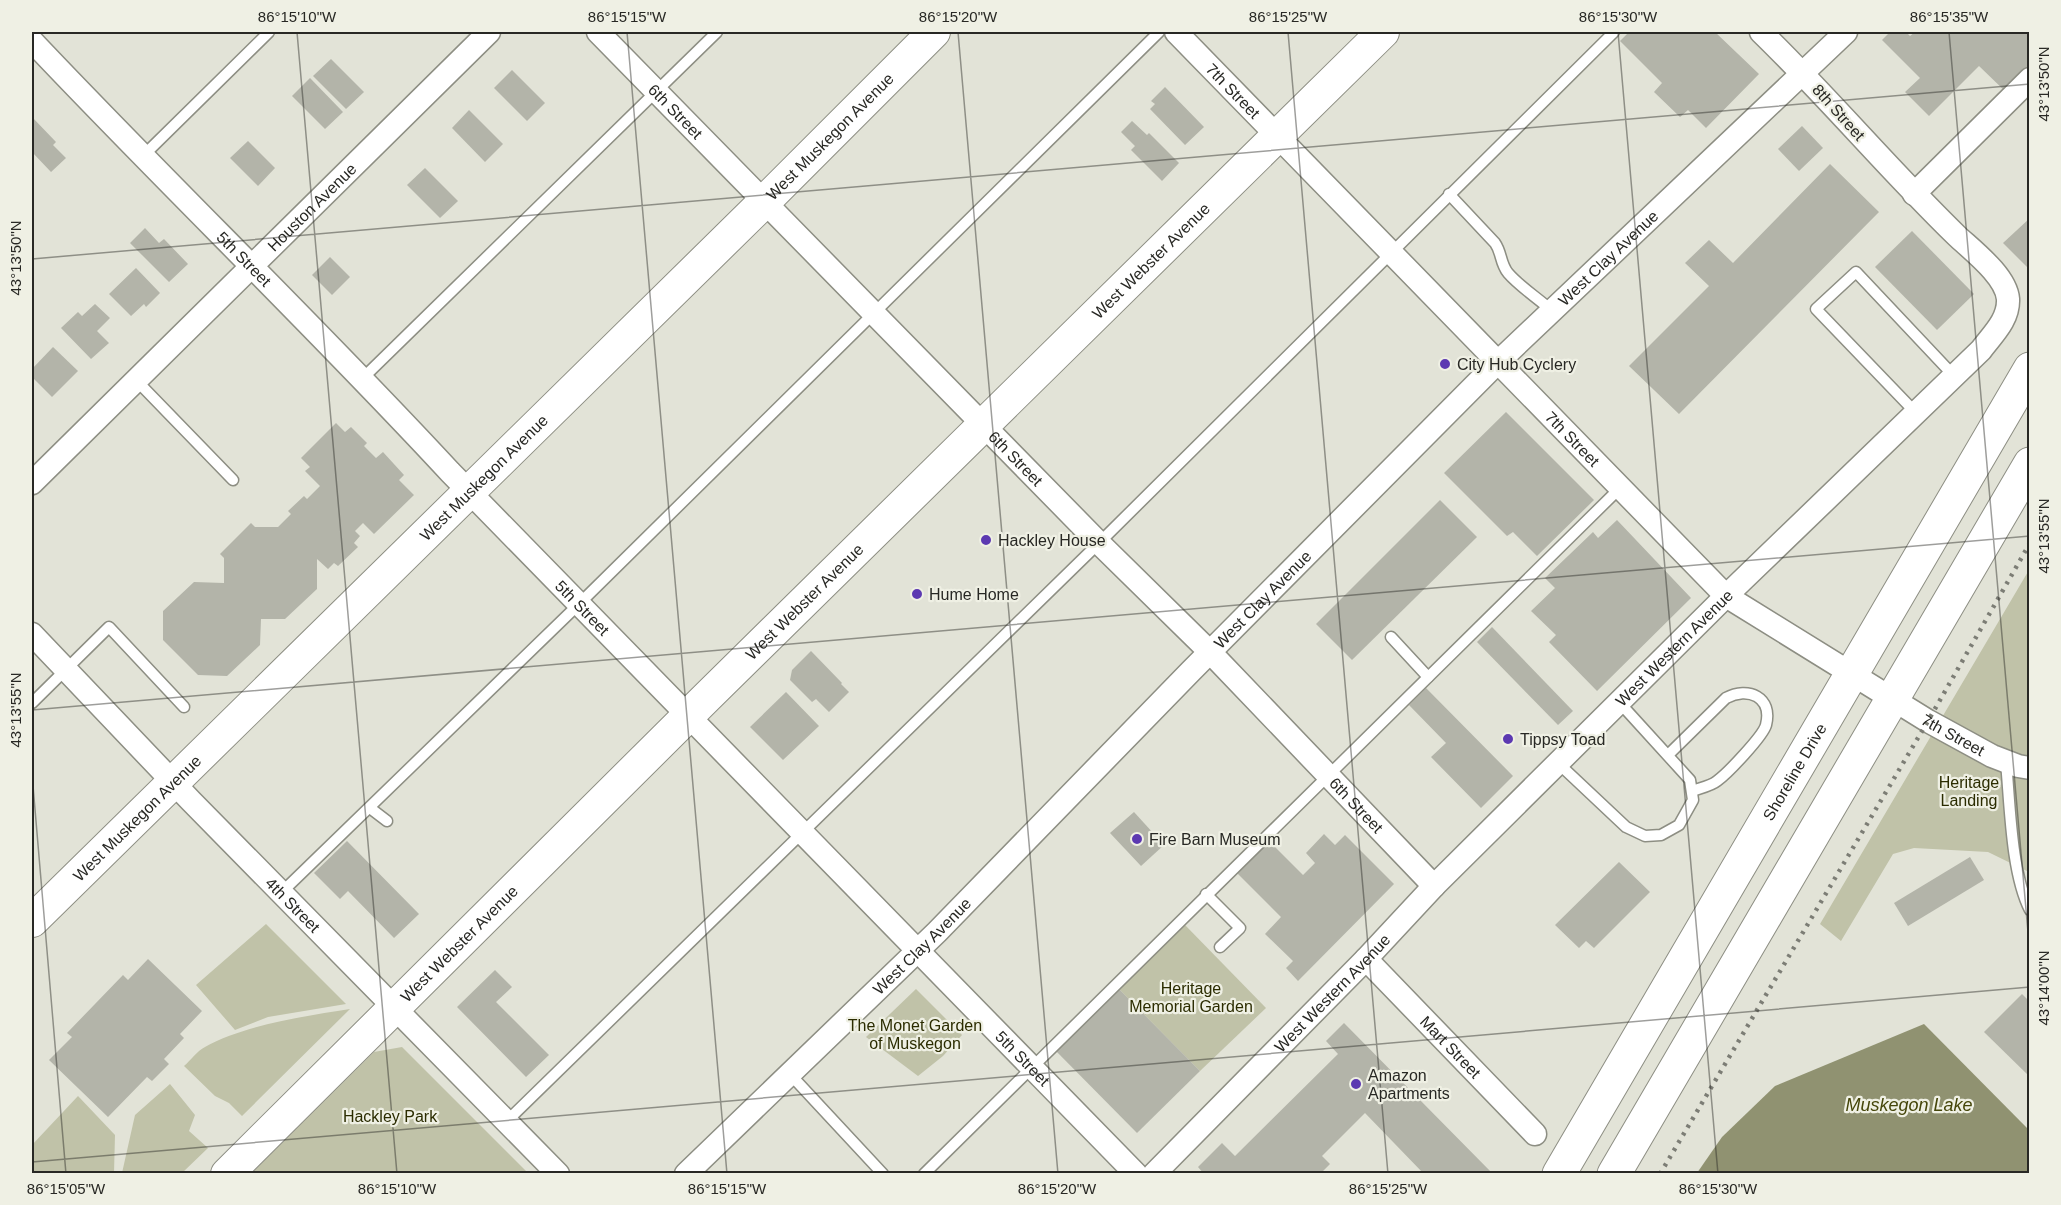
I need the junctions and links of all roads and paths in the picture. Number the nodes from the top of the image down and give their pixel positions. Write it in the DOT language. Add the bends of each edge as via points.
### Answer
graph roads {
  1 [pos="269,32"];
  2 [pos="489,32"];
  3 [pos="598,32"];
  4 [pos="717,32"];
  5 [pos="934,32"];
  6 [pos="1159,32"];
  7 [pos="1176,32"];
  8 [pos="1383,32"];
  9 [pos="1614,32"];
  10 [pos="1761,32"];
  11 [pos="1846,32"];
  12 [pos="35,40"];
  13 [pos="1804,74"];
  14 [pos="2030,79"];
  15 [pos="656,92"];
  16 [pos="1278,135"];
  17 [pos="144,156"];
  18 [pos="1449,194"];
  19 [pos="1914,194"];
  20 [pos="763,202"];
  21 [pos="1391,252"];
  22 [pos="252,268"];
  23 [pos="1552,311"];
  24 [pos="872,313"];
  25 [pos="1497,363"];
  26 [pos="2030,369"];
  27 [pos="1954,376"];
  28 [pos="363,378"];
  29 [pos="136,380"];
  30 [pos="1916,413"];
  31 [pos="983,426"];
  32 [pos="2030,464"];
  33 [pos="233,480"];
  34 [pos="32,483"];
  35 [pos="1620,488"];
  36 [pos="469,491"];
  37 [pos="1099,543"];
  38 [pos="1726,597"];
  39 [pos="580,603"];
  40 [pos="32,634"];
  41 [pos="1392,637"];
  42 [pos="1210,652"];
  43 [pos="65,670"];
  44 [pos="1853,674"];
  45 [pos="1428,677"];
  46 [pos="1892,698"];
  47 [pos="1619,702"];
  48 [pos="32,703"];
  49 [pos="184,707"];
  50 [pos="688,715"];
  51 [pos="1668,755"];
  52 [pos="2006,761"];
  53 [pos="1558,763"];
  54 [pos="2030,768"];
  55 [pos="1328,775"];
  56 [pos="174,783"];
  57 [pos="1692,791"];
  58 [pos="370,808"];
  59 [pos="387,821"];
  60 [pos="803,833"];
  61 [pos="1434,886"];
  62 [pos="282,892"];
  63 [pos="1206,894"];
  64 [pos="2030,910"];
  65 [pos="32,921"];
  66 [pos="1221,947"];
  67 [pos="918,951"];
  68 [pos="1366,959"];
  69 [pos="395,1006"];
  70 [pos="1032,1066"];
  71 [pos="789,1073"];
  72 [pos="506,1122"];
  73 [pos="1535,1134"];
  74 [pos="227,1173"];
  75 [pos="558,1173"];
  76 [pos="686,1173"];
  77 [pos="883,1173"];
  78 [pos="924,1173"];
  79 [pos="1136,1173"];
  80 [pos="1154,1173"];
  81 [pos="1559,1173"];
  82 [pos="1614,1173"];
  1 -- 17 [label="lane"];
  2 -- 22 [label="street, Houston Avenue"];
  3 -- 15 [label="street, 6th Street"];
  4 -- 15 [label="lane"];
  5 -- 20 [label="main road, West Muskegon Avenue"];
  6 -- 24 [label="lane"];
  7 -- 16 [label="street, 7th Street"];
  8 -- 16 [label="main road, West Webster Avenue"];
  9 -- 18 [label="lane"];
  10 -- 13 [label="street, 8th Street"];
  11 -- 13 [label="street, West Clay Avenue"];
  12 -- 17 [label="street, 5th Street"];
  13 -- 19 [label="street, 8th Street"];
  13 -- 23 [label="street, West Clay Avenue"];
  14 -- 19 [label="street"];
  15 -- 20 [label="street, 6th Street"];
  15 -- 28 [label="lane"];
  16 -- 21 [label="street, 7th Street"];
  16 -- 31 [label="main road, West Webster Avenue"];
  17 -- 22 [label="street, 5th Street"];
  18 -- 21 [label="lane"];
  18 -- 23 [label="lane" via="1495,243 1509,273"];
  19 -- 27 [label="street, West Western Avenue" via="2000,279 2008,299 2002,323"];
  20 -- 24 [label="street, 6th Street"];
  20 -- 36 [label="main road, West Muskegon Avenue"];
  21 -- 25 [label="street, 7th Street"];
  21 -- 37 [label="lane"];
  22 -- 28 [label="street, 5th Street"];
  22 -- 29 [label="street, Houston Avenue"];
  23 -- 25 [label="street, West Clay Avenue"];
  24 -- 31 [label="street, 6th Street"];
  24 -- 39 [label="lane"];
  25 -- 35 [label="street, 7th Street"];
  25 -- 42 [label="street, West Clay Avenue"];
  26 -- 44 [label="highway, Shoreline Drive"];
  27 -- 30 [label="street, West Western Avenue"];
  27 -- 30 [label="lane" via="1856,273 1816,309"];
  28 -- 36 [label="street, 5th Street"];
  29 -- 33 [label="lane"];
  29 -- 34 [label="street, Houston Avenue"];
  30 -- 38 [label="street, West Western Avenue"];
  31 -- 37 [label="street, 6th Street"];
  31 -- 50 [label="main road, West Webster Avenue"];
  32 -- 46 [label="highway"];
  35 -- 38 [label="street, 7th Street"];
  35 -- 45 [label="lane"];
  36 -- 39 [label="street, 5th Street"];
  36 -- 56 [label="main road, West Muskegon Avenue"];
  37 -- 42 [label="street, 6th Street"];
  37 -- 60 [label="lane"];
  38 -- 44 [label="street, 7th Street"];
  38 -- 47 [label="street, West Western Avenue"];
  39 -- 50 [label="street, 5th Street"];
  39 -- 58 [label="lane"];
  40 -- 43 [label="street, 4th Street"];
  41 -- 45 [label="lane"];
  42 -- 55 [label="street, 6th Street"];
  42 -- 67 [label="street, West Clay Avenue"];
  43 -- 48 [label="lane"];
  43 -- 49 [label="lane" via="109,627"];
  43 -- 56 [label="street, 4th Street"];
  44 -- 46 [label="street, 7th Street"];
  44 -- 81 [label="highway, Shoreline Drive"];
  45 -- 55 [label="lane"];
  46 -- 52 [label="street, 7th Street" via="1937,727"];
  46 -- 82 [label="highway"];
  47 -- 51 [label="lane"];
  47 -- 53 [label="street, West Western Avenue"];
  50 -- 60 [label="street, 5th Street"];
  50 -- 69 [label="main road, West Webster Avenue"];
  51 -- 57 [label="lane" via="1690,780"];
  51 -- 57 [label="lane" via="1726,698 1747,692 1764,704 1767,716 1761,735 1716,782"];
  52 -- 54 [label="street, 7th Street"];
  52 -- 64 [label="lane" via="2022,894"];
  53 -- 57 [label="lane" via="1626,827 1645,837 1661,835 1679,825 1693,800"];
  53 -- 61 [label="street, West Western Avenue"];
  55 -- 61 [label="street, 6th Street"];
  55 -- 63 [label="lane"];
  56 -- 62 [label="street, 4th Street"];
  56 -- 65 [label="main road, West Muskegon Avenue"];
  58 -- 59 [label="lane"];
  58 -- 62 [label="lane"];
  60 -- 67 [label="street, 5th Street"];
  60 -- 72 [label="lane"];
  61 -- 68 [label="street, West Western Avenue"];
  62 -- 69 [label="street, 4th Street"];
  63 -- 66 [label="lane" via="1240,928"];
  63 -- 70 [label="lane"];
  67 -- 70 [label="street, 5th Street"];
  67 -- 71 [label="street, West Clay Avenue"];
  68 -- 73 [label="street, Mart Street"];
  68 -- 80 [label="street, West Western Avenue"];
  69 -- 72 [label="street, 4th Street"];
  69 -- 74 [label="main road, West Webster Avenue"];
  70 -- 78 [label="lane"];
  70 -- 79 [label="street, 5th Street"];
  71 -- 76 [label="street, West Clay Avenue"];
  71 -- 77 [label="lane"];
  72 -- 75 [label="street, 4th Street"];
}
